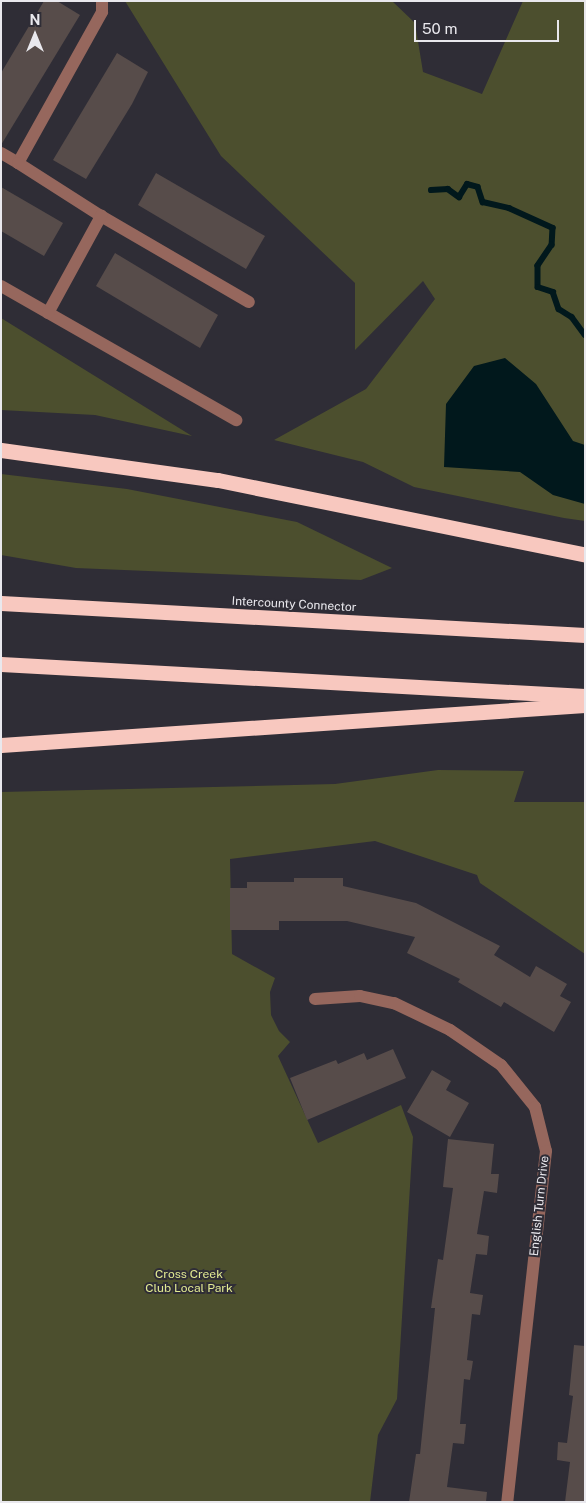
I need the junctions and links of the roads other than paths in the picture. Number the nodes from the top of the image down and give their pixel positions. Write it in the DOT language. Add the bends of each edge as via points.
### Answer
graph roads {
  1 [pos="102,1"];
  2 [pos="1,153"];
  3 [pos="18,163"];
  4 [pos="101,216"];
  5 [pos="1,286"];
  6 [pos="249,302"];
  7 [pos="48,313"];
  8 [pos="236,420"];
  9 [pos="1,450"];
  10 [pos="585,555"];
  11 [pos="1,603"];
  12 [pos="585,635"];
  13 [pos="1,664"];
  14 [pos="585,696"];
  15 [pos="585,706"];
  16 [pos="1,745"];
  17 [pos="316,999"];
  18 [pos="507,1502"];
  1 -- 3 [label="street" via="102,12"];
  2 -- 3 [label="street"];
  3 -- 4 [label="street"];
  4 -- 6 [label="street"];
  4 -- 7 [label="street"];
  5 -- 7 [label="street"];
  7 -- 8 [label="street"];
  9 -- 10 [label="highway" via="218,480"];
  11 -- 12 [label="highway, Intercounty Connector"];
  13 -- 14 [label="highway"];
  15 -- 16 [label="highway"];
  17 -- 18 [label="street, English Turn Drive" via="360,996 394,1003 450,1030 500,1065 535,1107 546,1151"];
}
